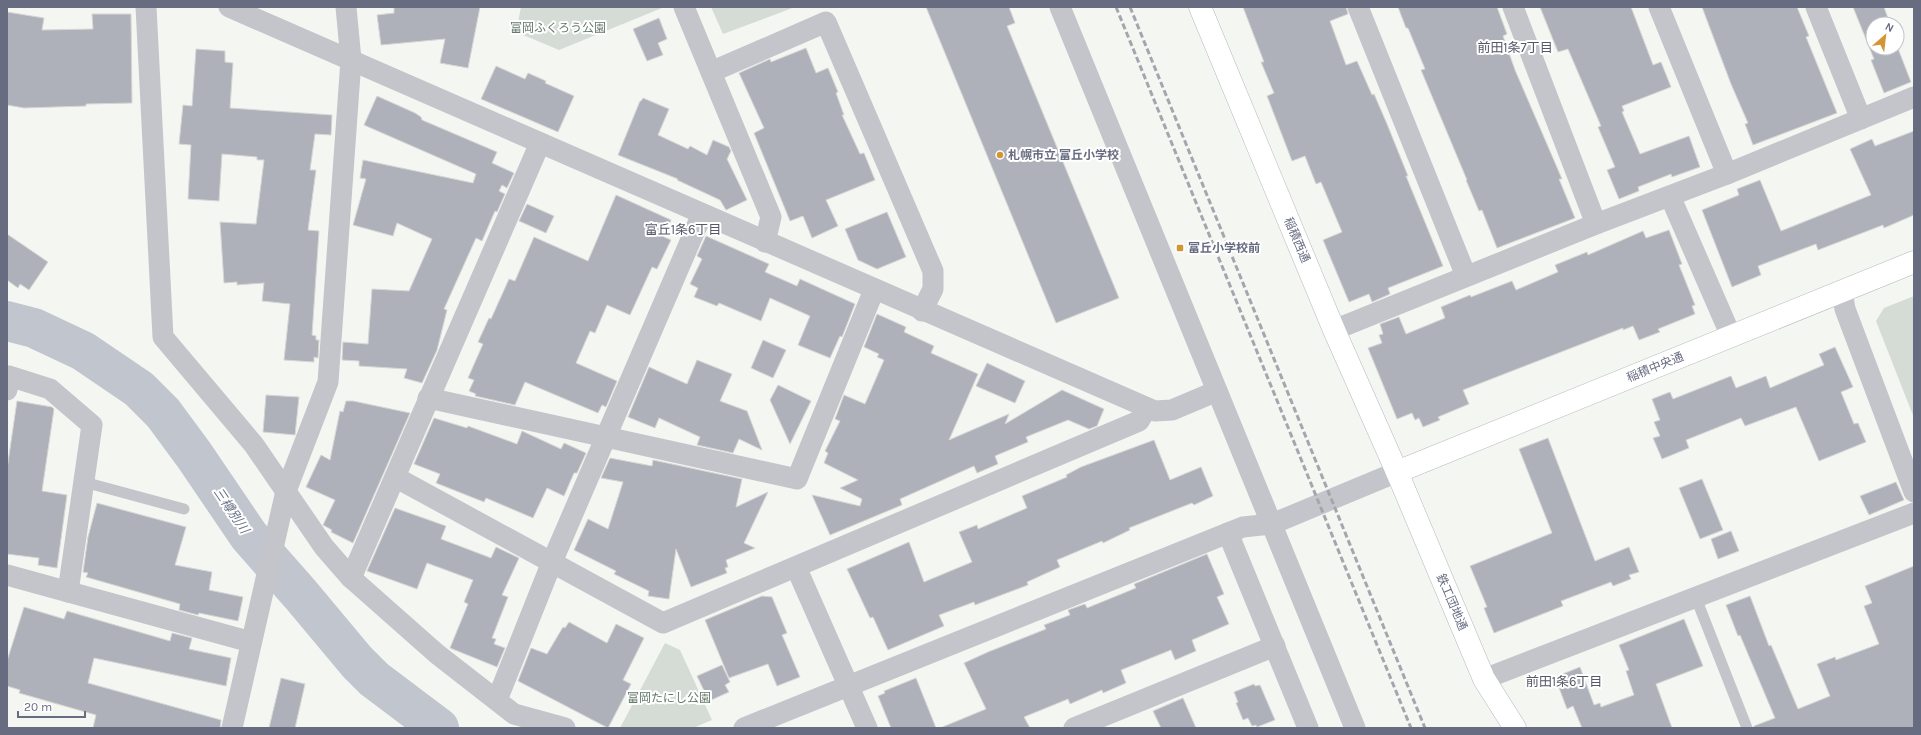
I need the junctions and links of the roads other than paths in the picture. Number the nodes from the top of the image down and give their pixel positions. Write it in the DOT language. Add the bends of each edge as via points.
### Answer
graph roads {
  1 [pos="146,7"];
  2 [pos="229,7"];
  3 [pos="346,7"];
  4 [pos="684,7"];
  5 [pos="1060,7"];
  6 [pos="1200,7"];
  7 [pos="1358,7"];
  8 [pos="1513,7"];
  9 [pos="1659,7"];
  10 [pos="1816,7"];
  11 [pos="351,60"];
  12 [pos="711,72"];
  13 [pos="1914,97"];
  14 [pos="1861,119"];
  15 [pos="540,143"];
  16 [pos="1727,174"];
  17 [pos="1670,196"];
  18 [pos="702,214"];
  19 [pos="1596,224"];
  20 [pos="765,242"];
  21 [pos="1914,262"];
  22 [pos="1466,276"];
  23 [pos="874,290"];
  24 [pos="1842,291"];
  25 [pos="922,311"];
  26 [pos="1334,330"];
  27 [pos="1731,336"];
  28 [pos="7,390"];
  29 [pos="1218,391"];
  30 [pos="428,398"];
  31 [pos="1147,408"];
  32 [pos="605,436"];
  33 [pos="1397,472"];
  34 [pos="394,476"];
  35 [pos="84,482"];
  36 [pos="286,491"];
  37 [pos="1914,492"];
  38 [pos="184,509"];
  39 [pos="1914,513"];
  40 [pos="1272,524"];
  41 [pos="1228,533"];
  42 [pos="552,562"];
  43 [pos="796,567"];
  44 [pos="7,575"];
  45 [pos="351,578"];
  46 [pos="68,592"];
  47 [pos="1696,598"];
  48 [pos="250,642"];
  49 [pos="1275,646"];
  50 [pos="1484,679"];
  51 [pos="848,686"];
  52 [pos="497,700"];
  53 [pos="232,728"];
  54 [pos="565,728"];
  55 [pos="744,728"];
  56 [pos="866,728"];
  57 [pos="1074,728"];
  58 [pos="1308,728"];
  59 [pos="1355,728"];
  60 [pos="1515,728"];
  61 [pos="1747,728"];
  1 -- 36 [label="street" via="163,337 254,445"];
  2 -- 11 [label="street"];
  3 -- 11 [label="street"];
  4 -- 12 [label="street"];
  5 -- 29 [label="street"];
  6 -- 26 [label="street, 稲積西通"];
  7 -- 22 [label="street"];
  8 -- 19 [label="street"];
  9 -- 16 [label="street"];
  10 -- 14 [label="street"];
  11 -- 15 [label="street"];
  11 -- 36 [label="street" via="328,382"];
  12 -- 20 [label="street" via="771,217"];
  12 -- 25 [label="street" via="826,22 933,271 933,289"];
  13 -- 14 [label="street"];
  14 -- 16 [label="street"];
  15 -- 18 [label="street"];
  15 -- 30 [label="street"];
  16 -- 17 [label="street"];
  17 -- 19 [label="street"];
  17 -- 27 [label="street"];
  18 -- 20 [label="street"];
  18 -- 32 [label="street"];
  19 -- 22 [label="street"];
  20 -- 23 [label="street"];
  21 -- 24 [label="street, 稲積中央通"];
  22 -- 26 [label="street"];
  23 -- 25 [label="street"];
  23 -- 32 [label="street" via="797,479"];
  24 -- 27 [label="street, 稲積中央通"];
  24 -- 37 [label="street" via="1845,309"];
  25 -- 31 [label="street"];
  26 -- 33 [label="street, 稲積西通"];
  27 -- 33 [label="street, 稲積中央通"];
  28 -- 35 [label="street" via="9,376 50,390 92,425"];
  29 -- 31 [label="street" via="1172,410 1155,411"];
  29 -- 40 [label="street"];
  30 -- 32 [label="street"];
  30 -- 34 [label="street"];
  31 -- 43 [label="street" via="1139,421"];
  32 -- 42 [label="street"];
  33 -- 40 [label="street"];
  33 -- 50 [label="street, 鉄工団地通"];
  34 -- 42 [label="street"];
  34 -- 45 [label="street"];
  35 -- 38 [label="lane"];
  35 -- 46 [label="street"];
  36 -- 45 [label="street" via="324,547"];
  36 -- 48 [label="street"];
  39 -- 47 [label="street"];
  40 -- 41 [label="street" via="1243,527"];
  40 -- 59 [label="street"];
  41 -- 49 [label="street"];
  41 -- 51 [label="street"];
  42 -- 43 [label="street" via="663,623"];
  42 -- 52 [label="street"];
  43 -- 51 [label="street"];
  44 -- 46 [label="street"];
  45 -- 52 [label="street" via="437,654"];
  46 -- 48 [label="street"];
  47 -- 50 [label="street"];
  47 -- 61 [label="lane"];
  48 -- 53 [label="street"];
  49 -- 57 [label="street"];
  49 -- 58 [label="street"];
  50 -- 60 [label="street, 鉄工団地通"];
  51 -- 55 [label="street"];
  51 -- 56 [label="street"];
  52 -- 54 [label="street" via="514,714"];
}
